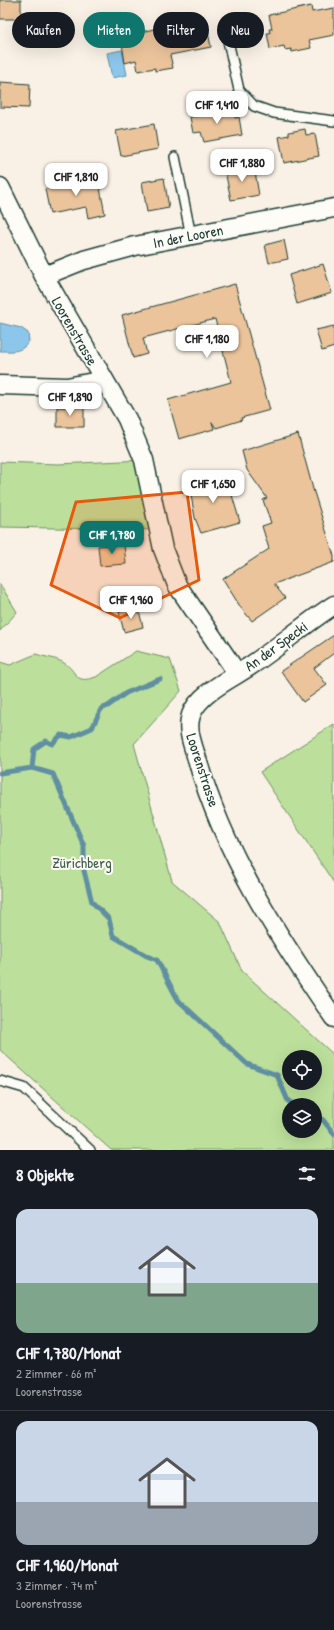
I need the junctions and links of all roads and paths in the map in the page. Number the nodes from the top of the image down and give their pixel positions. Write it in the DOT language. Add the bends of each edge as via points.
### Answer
graph roads {
  1 [pos="230,48"];
  2 [pos="334,120"];
  3 [pos="174,157"];
  4 [pos="0,187"];
  5 [pos="334,208"];
  6 [pos="191,236"];
  7 [pos="44,276"];
  8 [pos="104,380"];
  9 [pos="0,385"];
  10 [pos="334,605"];
  11 [pos="237,673"];
  12 [pos="334,1018"];
  13 [pos="0,1081"];
  14 [pos="90,1150"];
  1 -- 2 [label="lane" via="239,90 254,106 274,113"];
  3 -- 6 [label="lane"];
  4 -- 7 [label="street, Loorenstrasse"];
  5 -- 6 [label="street, In der Looren"];
  6 -- 7 [label="street, In der Looren" via="120,250 84,260"];
  7 -- 8 [label="street, Loorenstrasse"];
  8 -- 9 [label="street" via="66,387"];
  8 -- 11 [label="street, Loorenstrasse" via="127,419 144,460 163,549 177,585"];
  10 -- 11 [label="street, An der Specki"];
  11 -- 12 [label="street, Loorenstrasse" via="200,701 191,714 189,730 211,799 242,871 282,941"];
  13 -- 14 [label="lane" via="24,1088"];
}
